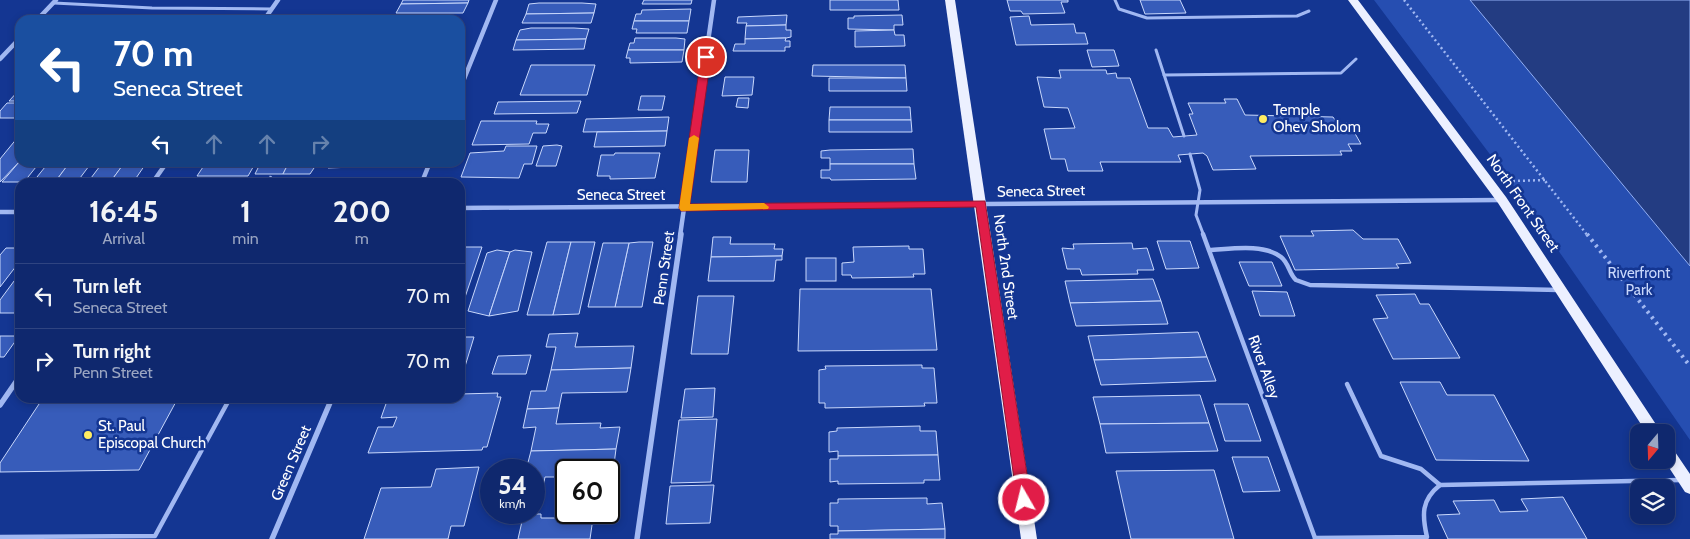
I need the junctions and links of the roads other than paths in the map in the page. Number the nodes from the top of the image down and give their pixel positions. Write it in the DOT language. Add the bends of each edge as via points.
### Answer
graph roads {
  1 [pos="278,0"];
  2 [pos="496,0"];
  3 [pos="714,0"];
  4 [pos="950,0"];
  5 [pos="1115,0"];
  6 [pos="1353,0"];
  7 [pos="55,2"];
  8 [pos="271,9"];
  9 [pos="1309,11"];
  10 [pos="42,15"];
  11 [pos="267,15"];
  12 [pos="15,43"];
  13 [pos="1156,50"];
  14 [pos="0,58"];
  15 [pos="1356,59"];
  16 [pos="1164,75"];
  17 [pos="465,77"];
  18 [pos="1184,136"];
  19 [pos="1190,154"];
  20 [pos="163,167"];
  21 [pos="156,178"];
  22 [pos="1502,200"];
  23 [pos="1197,202"];
  24 [pos="981,204"];
  25 [pos="465,208"];
  26 [pos="684,208"];
  27 [pos="0,212"];
  28 [pos="15,212"];
  29 [pos="1209,250"];
  30 [pos="1561,290"];
  31 [pos="15,383"];
  32 [pos="1347,384"];
  33 [pos="227,403"];
  34 [pos="330,403"];
  35 [pos="0,405"];
  36 [pos="1649,424"];
  37 [pos="1675,464"];
  38 [pos="1688,483"];
  39 [pos="1440,485"];
  40 [pos="0,537"];
  41 [pos="1315,538"];
  42 [pos="272,539"];
  43 [pos="637,539"];
  44 [pos="1030,539"];
  1 -- 8 [label="street"];
  2 -- 17 [label="street"];
  3 -- 26 [label="street, Penn Street"];
  4 -- 24 [label="main road, North 2nd Street"];
  5 -- 9 [label="lane" via="1119,9 1147,18 1297,16"];
  6 -- 22 [label="main road, North Front Street"];
  7 -- 8 [label="lane"];
  7 -- 10 [label="street"];
  8 -- 11 [label="street"];
  12 -- 14 [label="street"];
  13 -- 16 [label="lane"];
  15 -- 16 [label="lane" via="1341,73"];
  16 -- 18 [label="lane"];
  19 -- 23 [label="lane, River Alley" via="1200,190"];
  20 -- 21 [label="street"];
  22 -- 23 [label="street, Seneca Street"];
  22 -- 30 [label="main road, North Front Street"];
  23 -- 24 [label="street, Seneca Street"];
  23 -- 29 [label="lane, River Alley" via="1196,215"];
  24 -- 26 [label="street, Seneca Street"];
  24 -- 44 [label="main road, North 2nd Street"];
  25 -- 26 [label="street, Seneca Street"];
  26 -- 43 [label="street, Penn Street"];
  27 -- 28 [label="street"];
  29 -- 30 [label="lane" via="1274,253 1284,260 1290,275 1310,284"];
  29 -- 41 [label="lane, River Alley"];
  30 -- 36 [label="main road, North Front Street"];
  31 -- 35 [label="street"];
  32 -- 39 [label="lane" via="1381,456 1421,468 1433,474"];
  33 -- 40 [label="lane" via="155,536"];
  34 -- 42 [label="street, Green Street"];
  37 -- 38 [label="main road"];
  38 -- 39 [label="lane"];
  39 -- 41 [label="lane" via="1429,493 1424,503 1427,537"];
}
